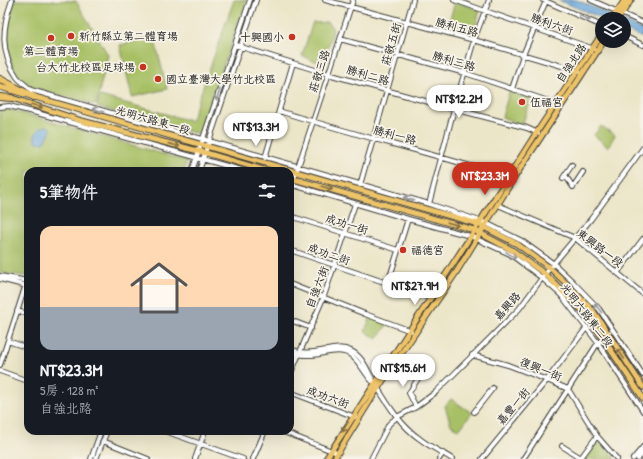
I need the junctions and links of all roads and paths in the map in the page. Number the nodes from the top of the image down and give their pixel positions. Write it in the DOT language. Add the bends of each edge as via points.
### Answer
graph roads {
  1 [pos="12,0"];
  2 [pos="250,0"];
  3 [pos="256,0"];
  4 [pos="325,0"];
  5 [pos="353,0"];
  6 [pos="413,0"];
  7 [pos="454,0"];
  8 [pos="489,0"];
  9 [pos="591,0"];
  10 [pos="625,0"];
  11 [pos="631,0"];
  12 [pos="544,1"];
  13 [pos="350,8"];
  14 [pos="485,10"];
  15 [pos="613,12"];
  16 [pos="620,12"];
  17 [pos="621,12"];
  18 [pos="631,19"];
  19 [pos="407,22"];
  20 [pos="595,23"];
  21 [pos="643,23"];
  22 [pos="534,27"];
  23 [pos="340,39"];
  24 [pos="631,39"];
  25 [pos="474,40"];
  26 [pos="595,44"];
  27 [pos="235,45"];
  28 [pos="643,45"];
  29 [pos="240,47"];
  30 [pos="592,48"];
  31 [pos="598,50"];
  32 [pos="523,55"];
  33 [pos="397,56"];
  34 [pos="293,64"];
  35 [pos="578,70"];
  36 [pos="465,73"];
  37 [pos="583,73"];
  38 [pos="328,74"];
  39 [pos="0,79"];
  40 [pos="0,87"];
  41 [pos="512,89"];
  42 [pos="386,90"];
  43 [pos="0,96"];
  44 [pos="34,97"];
  45 [pos="11,98"];
  46 [pos="555,103"];
  47 [pos="561,106"];
  48 [pos="0,107"];
  49 [pos="454,109"];
  50 [pos="279,111"];
  51 [pos="82,121"];
  52 [pos="312,122"];
  53 [pos="90,128"];
  54 [pos="536,132"];
  55 [pos="542,136"];
  56 [pos="373,138"];
  57 [pos="202,142"];
  58 [pos="209,144"];
  59 [pos="643,148"];
  60 [pos="199,151"];
  61 [pos="206,153"];
  62 [pos="197,157"];
  63 [pos="441,157"];
  64 [pos="265,158"];
  65 [pos="204,159"];
  66 [pos="572,165"];
  67 [pos="193,167"];
  68 [pos="201,167"];
  69 [pos="231,167"];
  70 [pos="253,167"];
  71 [pos="288,167"];
  72 [pos="290,167"];
  73 [pos="294,169"];
  74 [pos="294,169"];
  75 [pos="298,170"];
  76 [pos="583,172"];
  77 [pos="294,177"];
  78 [pos="507,177"];
  79 [pos="294,182"];
  80 [pos="294,182"];
  81 [pos="360,185"];
  82 [pos="355,204"];
  83 [pos="429,204"];
  84 [pos="498,205"];
  85 [pos="294,217"];
  86 [pos="408,220"];
  87 [pos="479,222"];
  88 [pos="485,225"];
  89 [pos="474,230"];
  90 [pos="345,233"];
  91 [pos="480,233"];
  92 [pos="470,236"];
  93 [pos="575,238"];
  94 [pos="476,239"];
  95 [pos="643,239"];
  96 [pos="398,250"];
  97 [pos="294,251"];
  98 [pos="335,265"];
  99 [pos="552,266"];
  100 [pos="618,272"];
  101 [pos="0,276"];
  102 [pos="544,276"];
  103 [pos="0,279"];
  104 [pos="24,282"];
  105 [pos="24,283"];
  106 [pos="388,283"];
  107 [pos="294,285"];
  108 [pos="24,292"];
  109 [pos="643,294"];
  110 [pos="324,296"];
  111 [pos="431,298"];
  112 [pos="18,311"];
  113 [pos="24,313"];
  114 [pos="294,322"];
  115 [pos="587,327"];
  116 [pos="311,328"];
  117 [pos="612,328"];
  118 [pos="410,330"];
  119 [pos="415,333"];
  120 [pos="607,333"];
  121 [pos="603,338"];
  122 [pos="8,342"];
  123 [pos="598,344"];
  124 [pos="24,347"];
  125 [pos="294,351"];
  126 [pos="294,353"];
  127 [pos="300,353"];
  128 [pos="472,355"];
  129 [pos="0,366"];
  130 [pos="294,366"];
  131 [pos="0,371"];
  132 [pos="422,372"];
  133 [pos="643,375"];
  134 [pos="24,380"];
  135 [pos="547,380"];
  136 [pos="374,383"];
  137 [pos="643,386"];
  138 [pos="378,388"];
  139 [pos="493,388"];
  140 [pos="568,390"];
  141 [pos="294,394"];
  142 [pos="643,398"];
  143 [pos="416,407"];
  144 [pos="643,411"];
  145 [pos="474,412"];
  146 [pos="353,416"];
  147 [pos="397,417"];
  148 [pos="359,420"];
  149 [pos="100,435"];
  150 [pos="105,435"];
  151 [pos="176,435"];
  152 [pos="204,435"];
  153 [pos="264,435"];
  154 [pos="292,435"];
  155 [pos="597,436"];
  156 [pos="103,441"];
  157 [pos="201,444"];
  158 [pos="562,446"];
  159 [pos="643,447"];
  160 [pos="331,450"];
  161 [pos="443,453"];
  162 [pos="643,453"];
  163 [pos="338,454"];
  164 [pos="580,458"];
  165 [pos="91,459"];
  166 [pos="96,459"];
  167 [pos="148,459"];
  168 [pos="195,459"];
  169 [pos="243,459"];
  170 [pos="253,459"];
  171 [pos="326,459"];
  172 [pos="334,459"];
  173 [pos="370,459"];
  174 [pos="439,459"];
  175 [pos="452,459"];
  176 [pos="482,459"];
  177 [pos="523,459"];
  178 [pos="617,459"];
  179 [pos="633,459"];
  180 [pos="638,459"];
  57 -- 1 [label="street, 光明六路東一段, one-way" via="31,90 17,77 3,46"];
  2 -- 27 [label="street"];
  3 -- 29 [label="street"];
  4 -- 13 [label="street, 勝利五路"];
  5 -- 13 [label="street, 莊敬三路"];
  6 -- 19 [label="street, 莊敬五街"];
  7 -- 14 [label="street, 勝利六街"];
  8 -- 14 [label="street"];
  9 -- 15 [label="street"];
  10 -- 16 [label="main road"];
  11 -- 17 [label="main road"];
  12 -- 20 [label="street, one-way"];
  12 -- 22 [label="street"];
  13 -- 19 [label="street, 勝利五路"];
  13 -- 23 [label="street, 莊敬三路"];
  14 -- 22 [label="street, 勝利六街"];
  14 -- 25 [label="street"];
  18 -- 21 [label="street"];
  19 -- 25 [label="street, 勝利五路"];
  19 -- 33 [label="street, 莊敬五街"];
  22 -- 30 [label="street, 勝利六街"];
  22 -- 32 [label="street"];
  23 -- 33 [label="street, 勝利三路"];
  23 -- 38 [label="street, 莊敬三路"];
  24 -- 28 [label="street"];
  25 -- 32 [label="street, 勝利五路"];
  25 -- 36 [label="street"];
  26 -- 30 [label="main road, 自強北路"];
  27 -- 29 [label="street, 勝利二路"];
  27 -- 57 [label="street, one-way"];
  29 -- 34 [label="street, 勝利二路"];
  29 -- 58 [label="street"];
  30 -- 31 [label="street, 勝利六街"];
  30 -- 35 [label="main road, 自強北路"];
  31 -- 37 [label="main road, 自強北路"];
  32 -- 35 [label="street, 勝利五路"];
  32 -- 41 [label="street"];
  33 -- 36 [label="street, 勝利三路"];
  33 -- 42 [label="street, 莊敬五街"];
  34 -- 38 [label="street, 勝利二路"];
  34 -- 50 [label="street"];
  35 -- 37 [label="street, 勝利五路"];
  35 -- 46 [label="main road, 自強北路"];
  36 -- 41 [label="street, 勝利三路"];
  36 -- 49 [label="street"];
  37 -- 47 [label="main road, 自強北路"];
  38 -- 42 [label="street, 勝利二路"];
  38 -- 52 [label="street, 莊敬三路"];
  39 -- 44 [label="highway"];
  40 -- 44 [label="main road, 光明六路東一段"];
  41 -- 46 [label="street, 勝利三路"];
  42 -- 49 [label="street, 勝利二路"];
  42 -- 56 [label="street, 莊敬五街"];
  43 -- 45 [label="highway"];
  44 -- 57 [label="main road, 光明六路東一段"];
  45 -- 51 [label="main road, 光明六路東一段, one-way"];
  46 -- 47 [label="street, 勝利三路"];
  46 -- 54 [label="main road, 自強北路"];
  47 -- 55 [label="main road, 自強北路"];
  48 -- 53 [label="street" via="9,106"];
  49 -- 54 [label="street, 勝利二路"];
  49 -- 63 [label="street"];
  50 -- 52 [label="street, 勝利一路"];
  50 -- 64 [label="street"];
  51 -- 53 [label="street"];
  51 -- 60 [label="main road, 光明六路東一段, one-way"];
  52 -- 56 [label="street, 勝利一路"];
  52 -- 75 [label="street, 莊敬三路"];
  53 -- 62 [label="street"];
  54 -- 55 [label="street, 勝利二路"];
  54 -- 78 [label="main road, 自強北路"];
  55 -- 84 [label="main road, 自強北路"];
  56 -- 63 [label="street, 勝利一路"];
  56 -- 81 [label="street, 莊敬五街"];
  57 -- 58 [label="main road, 光明六路東一段"];
  57 -- 60 [label="street"];
  58 -- 61 [label="street"];
  58 -- 64 [label="street, 光明六路東一段"];
  58 -- 71 [label="main road, 光明六路東一段"];
  59 -- 93 [label="street, 嘉興路"];
  60 -- 61 [label="main road, 光明六路東一段"];
  60 -- 62 [label="street"];
  61 -- 65 [label="street"];
  61 -- 70 [label="main road, 光明六路東一段"];
  62 -- 65 [label="street"];
  62 -- 67 [label="street"];
  63 -- 78 [label="street, 勝利一路"];
  63 -- 83 [label="street"];
  64 -- 72 [label="street, 光明六路東一段"];
  65 -- 68 [label="street"];
  65 -- 69 [label="street"];
  66 -- 76 [label="street" via="564,177 573,187"];
  73 -- 75 [label="main road, 光明六路東一段"];
  74 -- 75 [label="street, 光明六路東一段"];
  75 -- 77 [label="street, 莊敬三路"];
  75 -- 81 [label="street, 光明六路東一段"];
  75 -- 87 [label="main road, 光明六路東一段"];
  78 -- 87 [label="main road, 自強北路"];
  79 -- 82 [label="street"];
  80 -- 89 [label="main road, one-way"];
  83 -- 81 [label="street, 光明六路東一段, one-way"];
  82 -- 86 [label="street"];
  82 -- 90 [label="street, 自強六街"];
  83 -- 87 [label="street, 光明六路東一段"];
  84 -- 88 [label="main road, 自強北路"];
  84 -- 93 [label="street, 東興路一段"];
  85 -- 90 [label="street, 成功一街"];
  86 -- 92 [label="street"];
  86 -- 96 [label="street"];
  87 -- 88 [label="main road, 光明六路東一段"];
  87 -- 89 [label="main road, 自強北路"];
  88 -- 91 [label="main road, 自強北路"];
  88 -- 99 [label="main road, 光明六路東二段"];
  89 -- 91 [label="main road"];
  89 -- 92 [label="main road, 自強北路"];
  90 -- 96 [label="street, 成功一街"];
  90 -- 98 [label="street, 自強六街"];
  91 -- 94 [label="main road, 自強北路"];
  91 -- 102 [label="main road, 光明六路東二段" via="512,250"];
  92 -- 94 [label="street"];
  92 -- 111 [label="main road, 自強北路"];
  93 -- 99 [label="street, 嘉興路"];
  93 -- 100 [label="street, 東興路一段"];
  94 -- 102 [label="street, 光明六路東二段, one-way" via="510,254"];
  94 -- 119 [label="main road, 自強北路"];
  95 -- 100 [label="street"];
  96 -- 106 [label="street"];
  97 -- 98 [label="street, 成功二街"];
  98 -- 106 [label="street, 成功二街"];
  98 -- 110 [label="street, 自強六街"];
  99 -- 102 [label="street, 嘉興路"];
  117 -- 99 [label="street, 光明六路東二段, one-way" via="599,309 572,281"];
  99 -- 120 [label="main road, 光明六路東二段" via="594,312"];
  100 -- 109 [label="street, 東興路一段"];
  101 -- 104 [label="street"];
  102 -- 115 [label="street, 光明六路東二段"];
  102 -- 121 [label="main road, 光明六路東二段" via="588,316"];
  102 -- 128 [label="street, 嘉興路" via="519,309"];
  103 -- 105 [label="street"];
  106 -- 111 [label="street, 成功二街"];
  107 -- 110 [label="street"];
  108 -- 112 [label="street"];
  110 -- 116 [label="street, 自強六街"];
  110 -- 118 [label="street"];
  111 -- 118 [label="main road, 自強北路"];
  112 -- 113 [label="street"];
  112 -- 122 [label="street"];
  114 -- 116 [label="street"];
  115 -- 123 [label="street, 光明六路東二段"];
  115 -- 135 [label="street, 嘉豐一街"];
  116 -- 127 [label="street, 自強六街"];
  117 -- 120 [label="street"];
  117 -- 133 [label="street, 光明六路東二段"];
  118 -- 119 [label="street"];
  118 -- 136 [label="main road, 自強北路"];
  119 -- 138 [label="main road, 自強北路"];
  120 -- 121 [label="street"];
  137 -- 120 [label="main road, 光明六路東二段, one-way"];
  121 -- 123 [label="street"];
  121 -- 142 [label="main road, 光明六路東二段"];
  122 -- 124 [label="street"];
  122 -- 129 [label="street"];
  123 -- 140 [label="street"];
  123 -- 144 [label="street, 光明六路東二段"];
  125 -- 127 [label="street"];
  126 -- 127 [label="street"];
  127 -- 130 [label="street, 自強六街"];
  127 -- 136 [label="street" via="340,348 352,351 371,374"];
  128 -- 135 [label="street, 復興一街"];
  128 -- 143 [label="street, 嘉興路" via="440,389"];
  131 -- 134 [label="street"];
  132 -- 143 [label="street" via="409,393"];
  135 -- 140 [label="street, 復興一街"];
  135 -- 176 [label="street, 嘉豐一街"];
  136 -- 138 [label="street"];
  136 -- 146 [label="main road, 自強北路"];
  138 -- 147 [label="street"];
  138 -- 148 [label="main road, 自強北路"];
  139 -- 145 [label="street"];
  140 -- 155 [label="street, 復興一街"];
  140 -- 177 [label="street"];
  141 -- 146 [label="street, 成功六街"];
  143 -- 147 [label="street, 嘉興路"];
  146 -- 148 [label="street, 成功六街"];
  146 -- 160 [label="main road, 自強北路, one-way"];
  147 -- 161 [label="street" via="420,440"];
  147 -- 173 [label="street, 嘉興路" via="384,430"];
  148 -- 163 [label="main road, 自強北路"];
  149 -- 165 [label="street"];
  150 -- 156 [label="street"];
  151 -- 157 [label="street"];
  152 -- 157 [label="street"];
  153 -- 170 [label="street"];
  154 -- 160 [label="street"];
  155 -- 164 [label="street"];
  155 -- 178 [label="street, 復興一街"];
  156 -- 166 [label="street"];
  156 -- 167 [label="street"];
  157 -- 168 [label="street"];
  157 -- 169 [label="street"];
  158 -- 164 [label="street"];
  159 -- 179 [label="street"];
  160 -- 163 [label="street"];
  160 -- 171 [label="main road, 自強北路"];
  161 -- 174 [label="street"];
  161 -- 175 [label="street"];
  162 -- 180 [label="street"];
  163 -- 172 [label="main road, 自強北路"];
}
